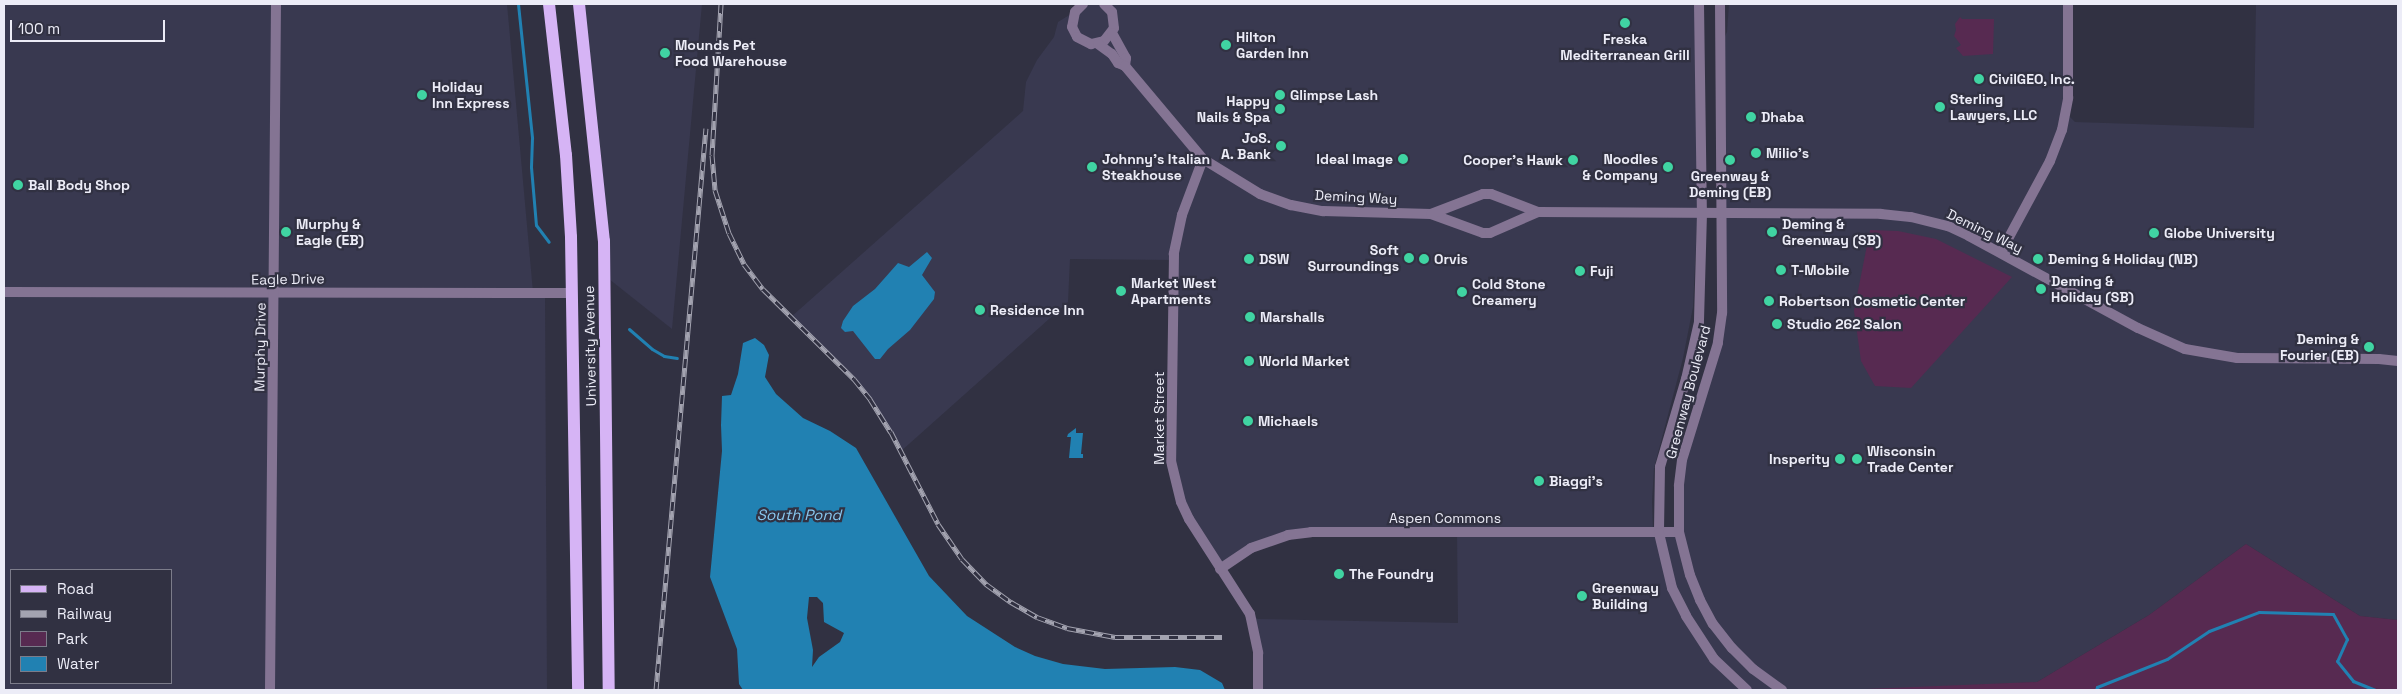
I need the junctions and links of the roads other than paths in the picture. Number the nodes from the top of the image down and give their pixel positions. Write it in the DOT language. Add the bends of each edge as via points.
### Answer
graph roads {
  1 [pos="276,4"];
  2 [pos="549,4"];
  3 [pos="579,4"];
  4 [pos="1083,4"];
  5 [pos="1104,4"];
  6 [pos="1699,4"];
  7 [pos="1720,4"];
  8 [pos="2068,4"];
  9 [pos="1074,8"];
  10 [pos="1115,8"];
  11 [pos="1112,33"];
  12 [pos="1098,44"];
  13 [pos="1125,66"];
  14 [pos="1203,159"];
  15 [pos="1538,212"];
  16 [pos="1702,213"];
  17 [pos="1722,213"];
  18 [pos="1431,214"];
  19 [pos="2001,252"];
  20 [pos="4,292"];
  21 [pos="275,293"];
  22 [pos="572,293"];
  23 [pos="2398,361"];
  24 [pos="1679,532"];
  25 [pos="1659,533"];
  26 [pos="1220,569"];
  27 [pos="1258,685"];
  28 [pos="270,690"];
  29 [pos="578,690"];
  30 [pos="609,690"];
  31 [pos="1747,690"];
  32 [pos="1782,690"];
  1 -- 21 [label="street, Murphy Drive"];
  2 -- 22 [label="main road, University Avenue" via="566,155"];
  3 -- 30 [label="main road, University Avenue" via="604,241"];
  4 -- 9 [label="street"];
  5 -- 10 [label="street"];
  6 -- 16 [label="street, Greenway Boulevard"];
  7 -- 17 [label="street, Greenway Boulevard"];
  8 -- 19 [label="street" via="2068,98 2062,130 2050,161"];
  9 -- 12 [label="street, Deming Way" via="1072,22 1077,37 1087,43"];
  10 -- 11 [label="street"];
  11 -- 12 [label="street"];
  11 -- 13 [label="street, Deming Way" via="1126,58"];
  12 -- 13 [label="street, Deming Way"];
  13 -- 14 [label="street, Deming Way"];
  14 -- 18 [label="street, Deming Way" via="1260,194 1296,206 1334,212"];
  14 -- 26 [label="street, Market Street" via="1182,214 1174,254 1171,461 1181,502"];
  15 -- 16 [label="street, Deming Way"];
  15 -- 18 [label="street, Deming Way" via="1483,194"];
  15 -- 18 [label="street, Deming Way" via="1490,233"];
  16 -- 17 [label="street, Deming Way"];
  16 -- 25 [label="street, Greenway Boulevard" via="1699,322 1686,380 1660,467"];
  17 -- 19 [label="street, Deming Way" via="1911,216 1948,226"];
  17 -- 24 [label="street, Greenway Boulevard" via="1722,314 1718,343 1682,460"];
  19 -- 23 [label="street, Deming Way" via="2138,328 2193,351 2236,358"];
  20 -- 21 [label="street, Eagle Drive"];
  21 -- 22 [label="street, Eagle Drive"];
  21 -- 28 [label="street, Murphy Drive"];
  22 -- 29 [label="main road, University Avenue"];
  24 -- 25 [label="street, Aspen Commons"];
  24 -- 32 [label="street, Greenway Boulevard" via="1690,575 1713,624 1753,669"];
  25 -- 26 [label="street, Aspen Commons" via="1311,532 1288,535 1251,548"];
  25 -- 31 [label="street, Greenway Boulevard" via="1672,588 1686,616 1714,658"];
  26 -- 27 [label="street, Market Street" via="1250,614 1258,653"];
}
